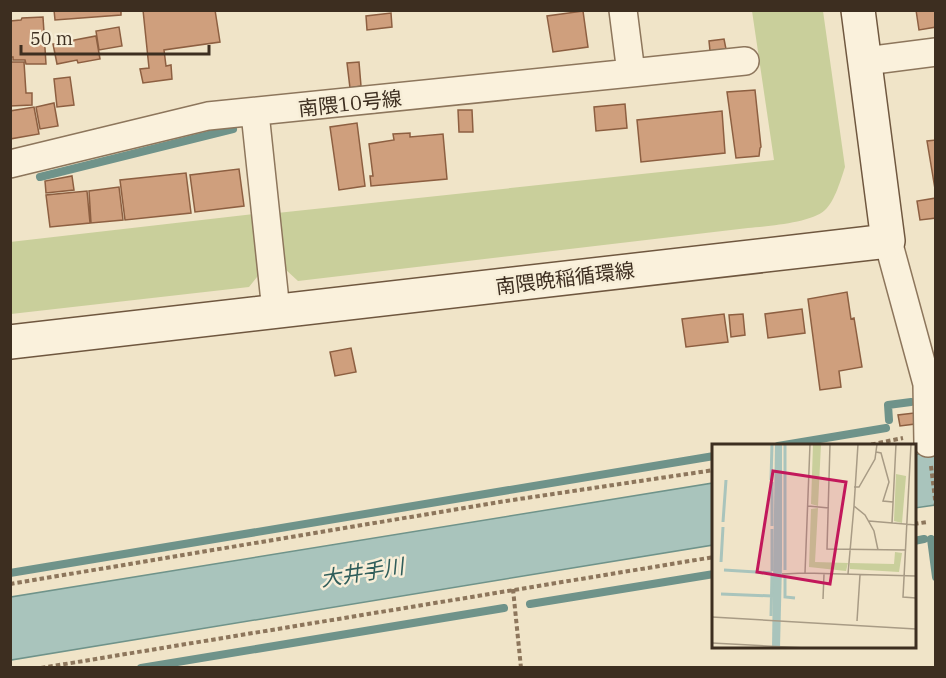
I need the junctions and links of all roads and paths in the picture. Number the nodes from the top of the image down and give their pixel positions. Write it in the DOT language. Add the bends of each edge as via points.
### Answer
graph roads {
  1 [pos="623,10"];
  2 [pos="858,10"];
  3 [pos="936,52"];
  4 [pos="745,61"];
  5 [pos="866,61"];
  6 [pos="631,73"];
  7 [pos="255,113"];
  8 [pos="10,164"];
  9 [pos="888,241"];
  10 [pos="276,311"];
  11 [pos="10,342"];
  12 [pos="928,438"];
  13 [pos="880,444"];
  14 [pos="712,470"];
  15 [pos="936,507"];
  16 [pos="927,522"];
  17 [pos="916,524"];
  18 [pos="712,557"];
  19 [pos="10,584"];
  20 [pos="513,589"];
  21 [pos="93,659"];
  22 [pos="41,668"];
  23 [pos="94,668"];
  24 [pos="521,668"];
  1 -- 6 [label="street"];
  2 -- 5 [label="street"];
  3 -- 5 [label="street"];
  4 -- 6 [label="street, 南隈10号線"];
  5 -- 9 [label="street"];
  6 -- 7 [label="street, 南隈10号線"];
  7 -- 8 [label="street, 南隈10号線" via="208,116"];
  7 -- 10 [label="street"];
  9 -- 10 [label="street, 南隈晩稲循環線"];
  9 -- 12 [label="street" via="927,384"];
  10 -- 11 [label="street, 南隈晩稲循環線"];
  12 -- 13 [label="path"];
  12 -- 15 [label="path"];
  14 -- 19 [label="path" via="495,502"];
  16 -- 17 [label="path"];
  18 -- 20 [label="path"];
  20 -- 21 [label="path"];
  20 -- 24 [label="path"];
  21 -- 22 [label="path"];
  21 -- 23 [label="path"];
}
